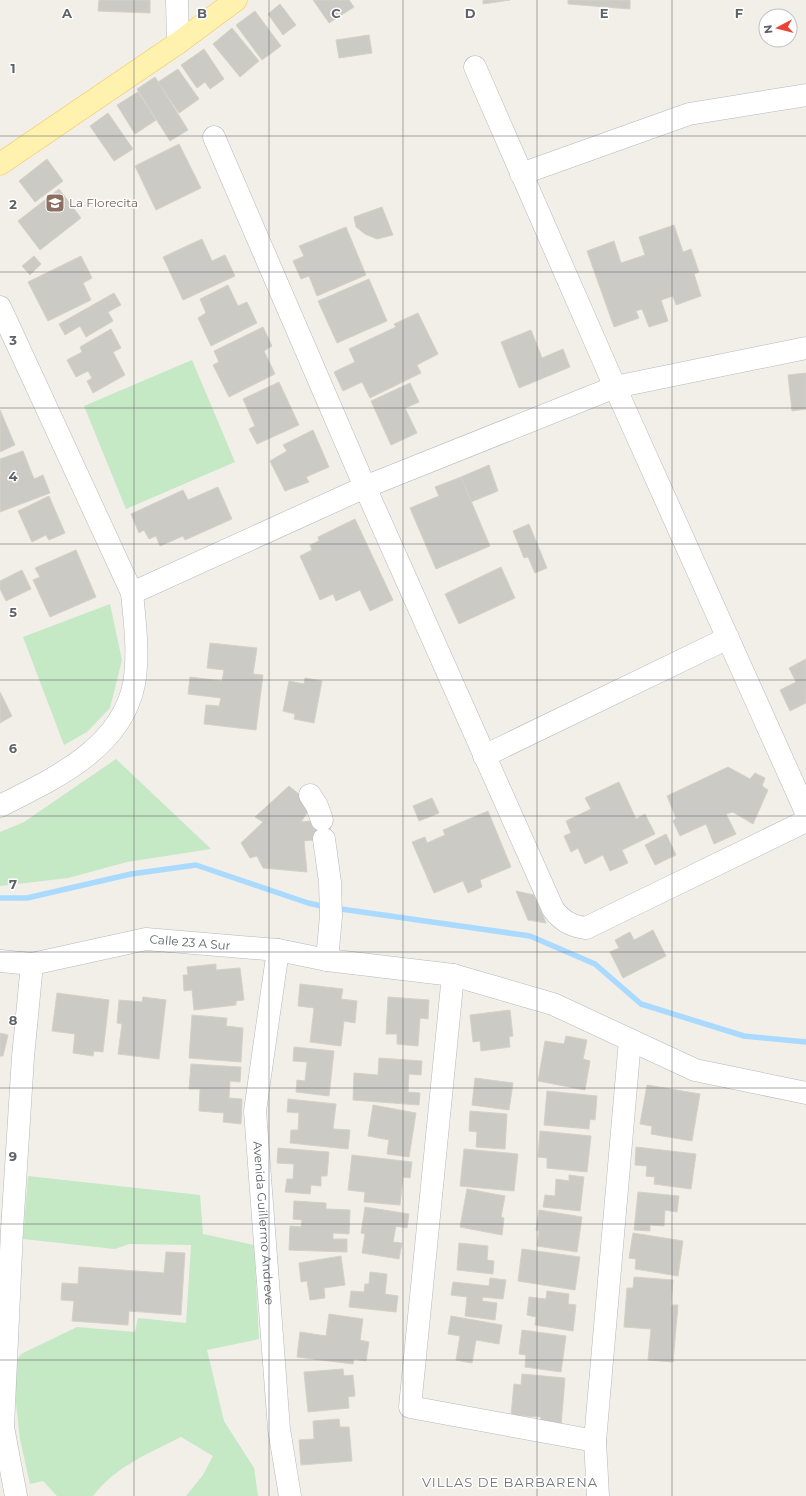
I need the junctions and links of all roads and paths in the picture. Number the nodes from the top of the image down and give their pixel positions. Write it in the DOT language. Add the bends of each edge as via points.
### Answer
graph roads {
  1 [pos="177,0"];
  2 [pos="236,0"];
  3 [pos="178,43"];
  4 [pos="475,67"];
  5 [pos="806,95"];
  6 [pos="214,137"];
  7 [pos="0,164"];
  8 [pos="521,174"];
  9 [pos="0,307"];
  10 [pos="806,348"];
  11 [pos="615,387"];
  12 [pos="365,487"];
  13 [pos="132,593"];
  14 [pos="728,638"];
  15 [pos="484,756"];
  16 [pos="310,795"];
  17 [pos="0,806"];
  18 [pos="806,812"];
  19 [pos="806,821"];
  20 [pos="278,950"];
  21 [pos="327,960"];
  22 [pos="0,961"];
  23 [pos="32,964"];
  24 [pos="453,975"];
  25 [pos="630,1040"];
  26 [pos="806,1092"];
  27 [pos="595,1441"];
  28 [pos="16,1496"];
  29 [pos="290,1496"];
  30 [pos="598,1496"];
  1 -- 3 [label="street"];
  2 -- 3 [label="main road"];
  3 -- 7 [label="main road"];
  4 -- 8 [label="street"];
  5 -- 8 [label="street" via="689,114"];
  6 -- 12 [label="street"];
  8 -- 11 [label="street"];
  9 -- 13 [label="street"];
  10 -- 11 [label="street"];
  11 -- 12 [label="street"];
  11 -- 14 [label="street"];
  12 -- 13 [label="street"];
  12 -- 15 [label="street"];
  13 -- 17 [label="street" via="136,639 134,684 123,714 102,743 50,781"];
  14 -- 15 [label="street"];
  14 -- 18 [label="street"];
  15 -- 19 [label="street" via="553,910 567,923 576,927 586,928"];
  16 -- 21 [label="street" via="317,806 323,830 330,882 331,916"];
  20 -- 21 [label="street, Calle 23 A Sur"];
  20 -- 23 [label="street, Calle 23 A Sur" via="146,939"];
  20 -- 29 [label="street, Avenida Guillermo Andreve" via="255,1111 279,1429"];
  21 -- 24 [label="street, Calle 23 A Sur"];
  22 -- 23 [label="street, Calle 23 A Sur"];
  23 -- 28 [label="street" via="23,1057 12,1230 3,1427"];
  24 -- 25 [label="street, Calle 23 A Sur" via="553,1004"];
  24 -- 27 [label="street" via="410,1407"];
  25 -- 26 [label="street, Calle 23 A Sur" via="695,1070"];
  25 -- 27 [label="street"];
  27 -- 30 [label="street"];
}
